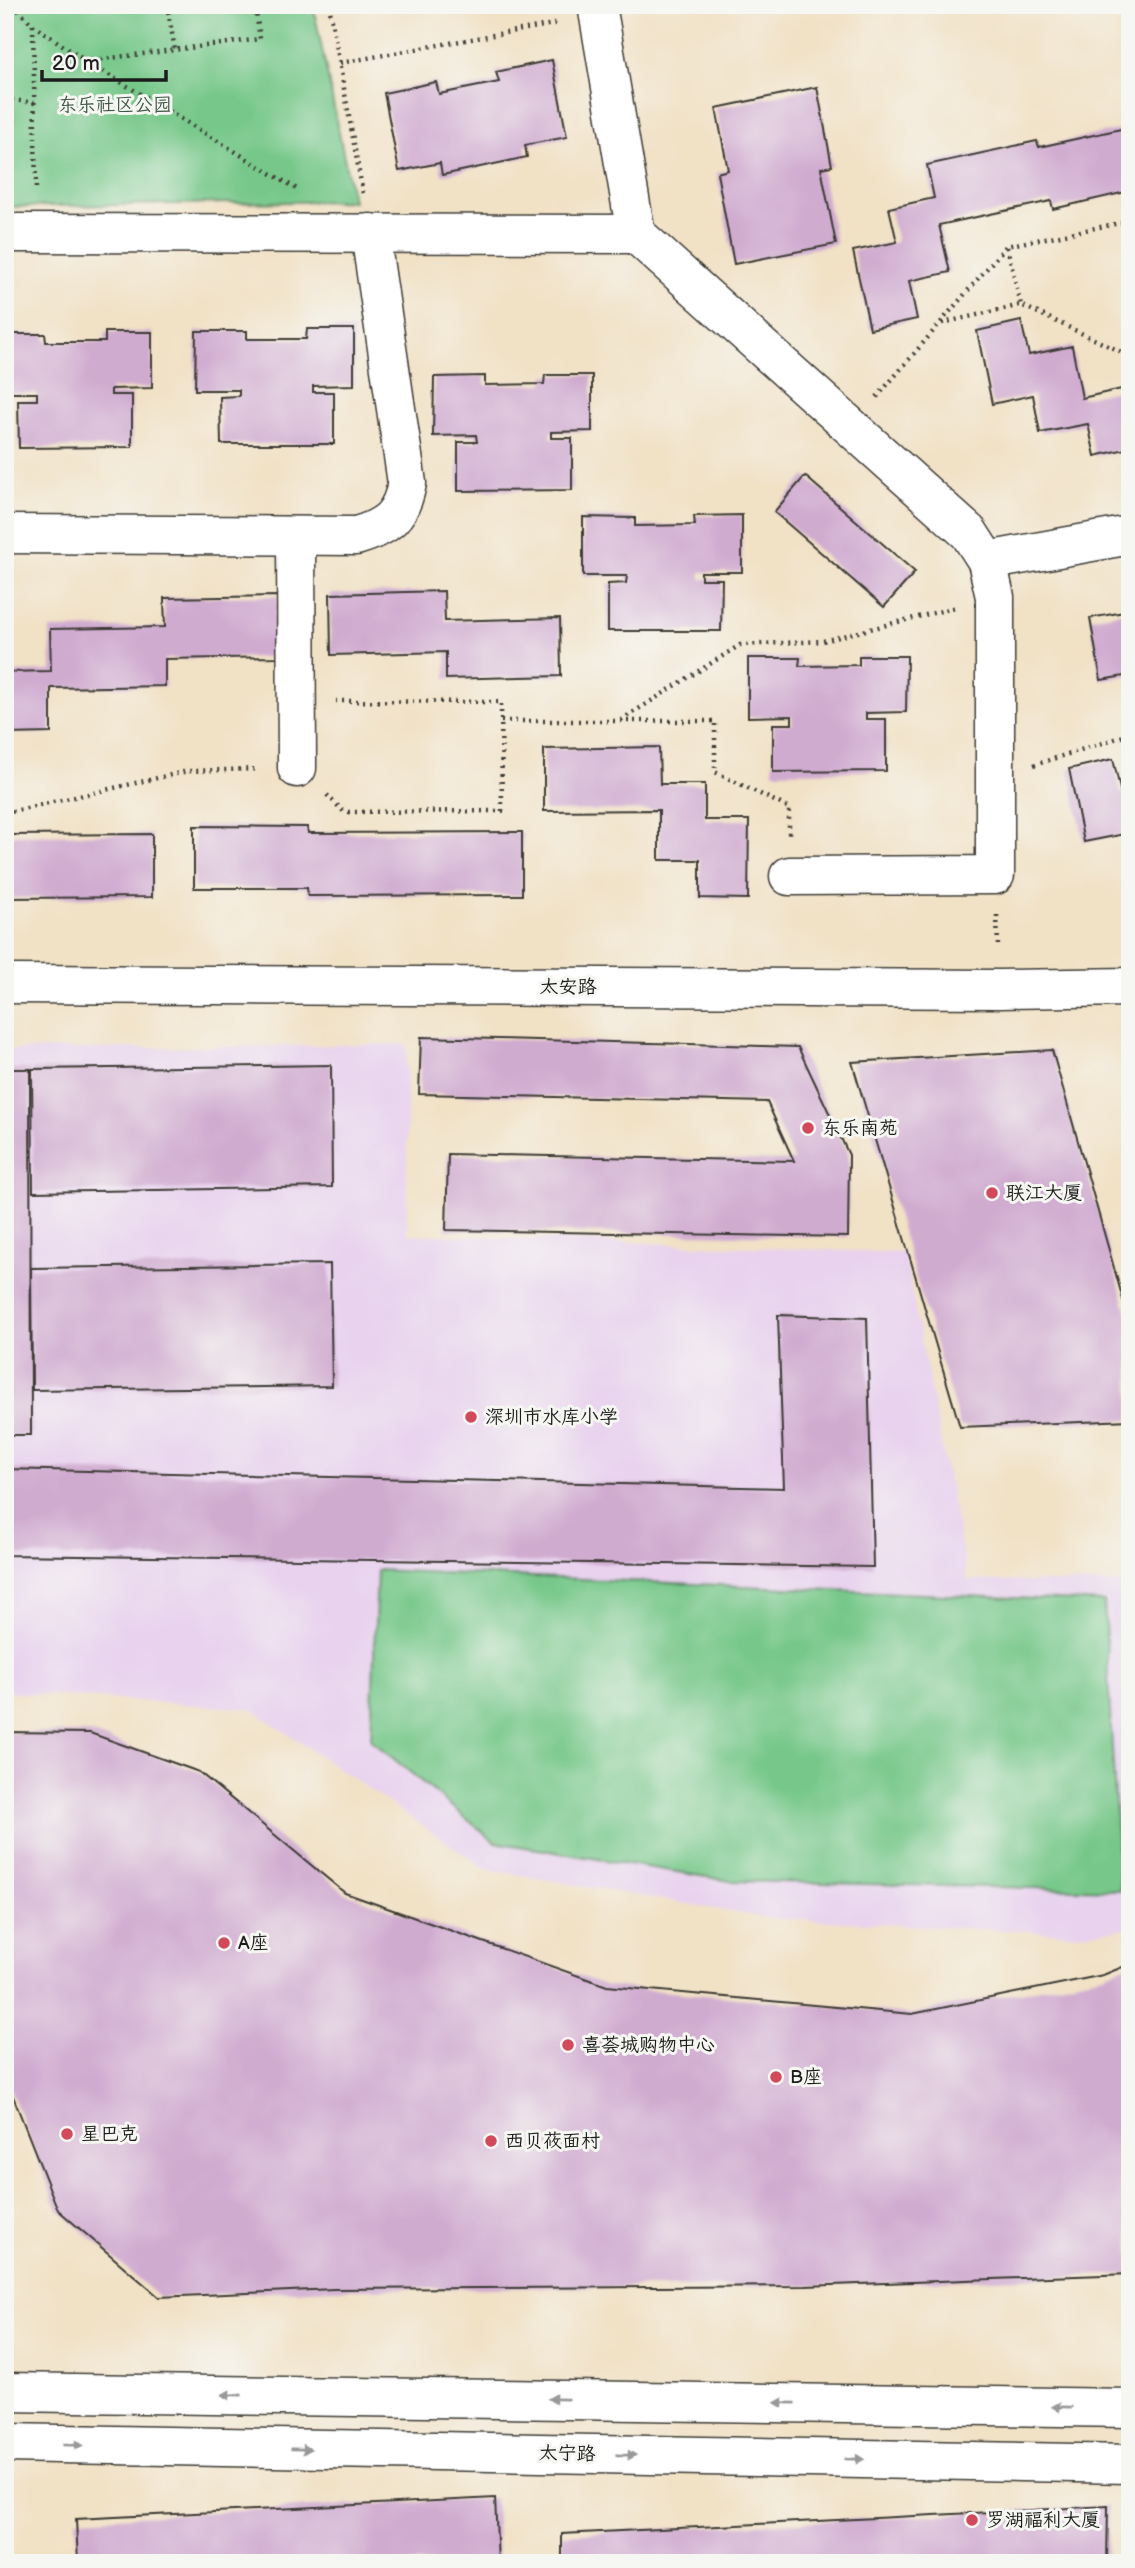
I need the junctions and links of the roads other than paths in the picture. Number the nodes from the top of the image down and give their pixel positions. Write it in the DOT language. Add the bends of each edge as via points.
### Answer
graph roads {
  1 [pos="598,11"];
  2 [pos="21,233"];
  3 [pos="370,233"];
  4 [pos="636,234"];
  5 [pos="5,534"];
  6 [pos="1130,535"];
  7 [pos="296,536"];
  8 [pos="991,579"];
  9 [pos="297,768"];
  10 [pos="789,876"];
  11 [pos="5,984"];
  12 [pos="1130,987"];
  13 [pos="5,2392"];
  14 [pos="1130,2408"];
  15 [pos="5,2444"];
  16 [pos="1130,2464"];
  1 -- 4 [label="street"];
  2 -- 3 [label="street"];
  3 -- 4 [label="street"];
  3 -- 7 [label="street" via="407,483 404,501 393,519 375,531 356,536"];
  4 -- 8 [label="street" via="969,533"];
  5 -- 7 [label="street"];
  6 -- 8 [label="street"];
  7 -- 9 [label="street"];
  8 -- 10 [label="street" via="995,875"];
  11 -- 12 [label="street, 太安路"];
  14 -- 13 [label="street, one-way"];
  15 -- 16 [label="street, 太宁路, one-way"];
}
